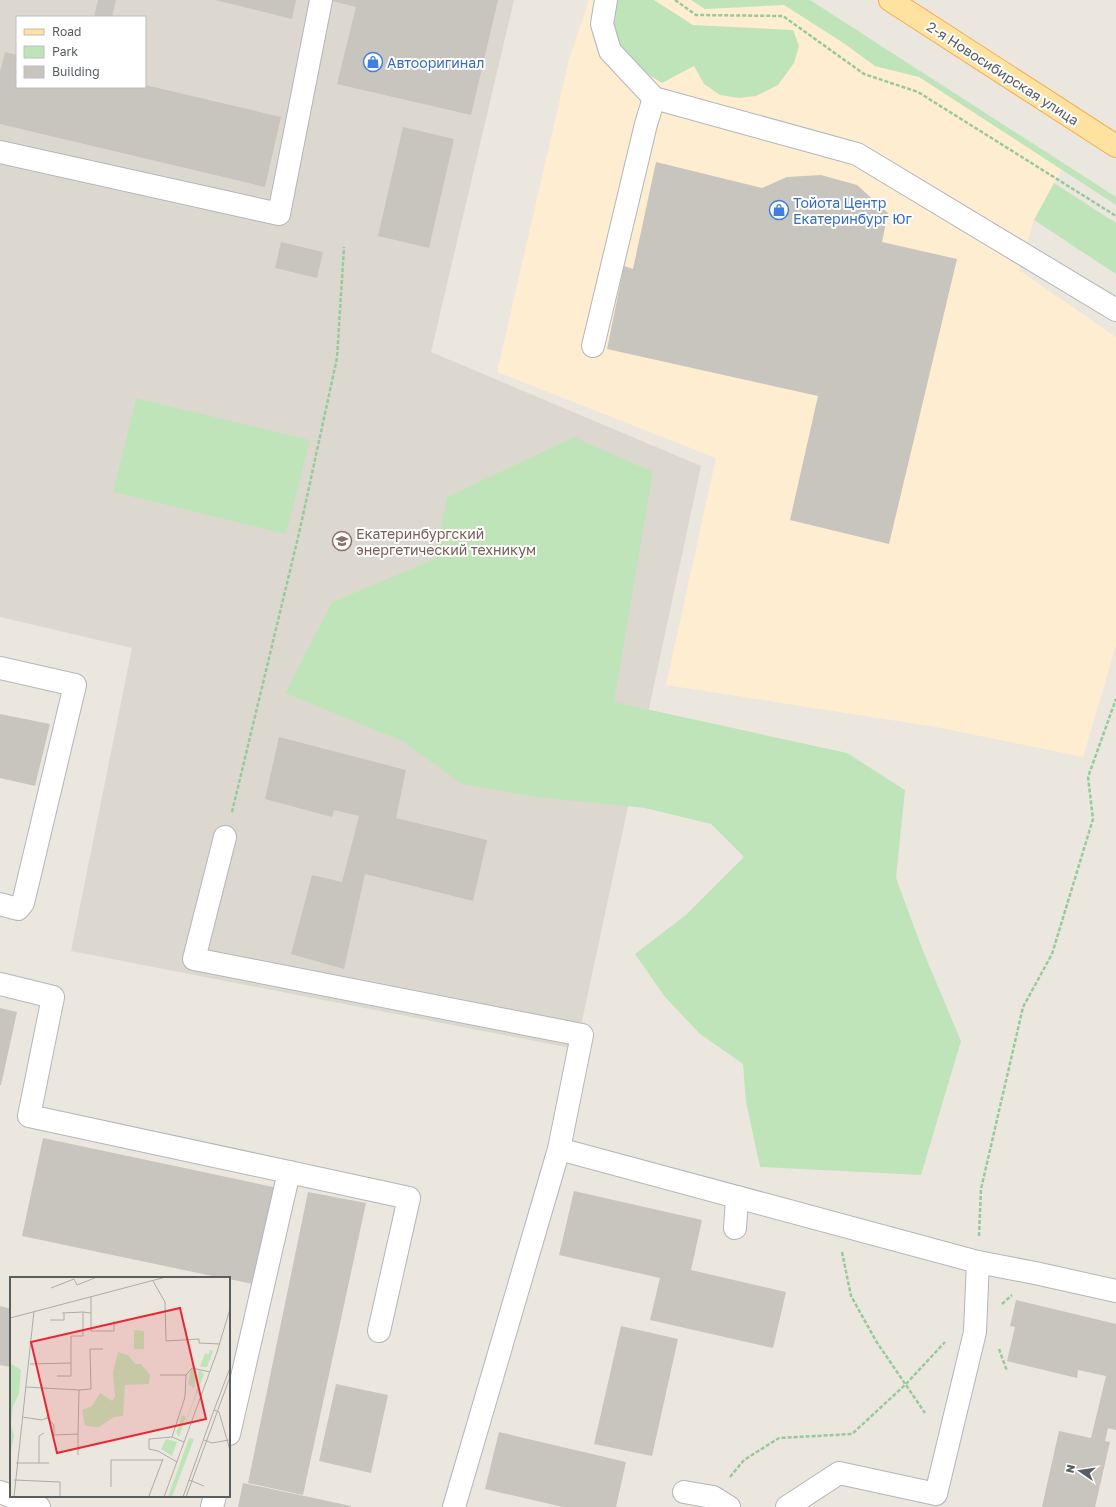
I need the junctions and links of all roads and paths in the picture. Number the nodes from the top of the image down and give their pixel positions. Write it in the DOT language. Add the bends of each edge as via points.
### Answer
graph roads {
  1 [pos="321,0"];
  2 [pos="606,0"];
  3 [pos="675,0"];
  4 [pos="890,0"];
  5 [pos="654,98"];
  6 [pos="1116,146"];
  7 [pos="0,152"];
  8 [pos="1116,216"];
  9 [pos="344,247"];
  10 [pos="1116,310"];
  11 [pos="593,346"];
  12 [pos="0,668"];
  13 [pos="1116,699"];
  14 [pos="225,837"];
  15 [pos="0,904"];
  16 [pos="0,984"];
  17 [pos="560,1149"];
  18 [pos="289,1172"];
  19 [pos="737,1197"];
  20 [pos="736,1228"];
  21 [pos="842,1250"];
  22 [pos="978,1262"];
  23 [pos="1035,1272"];
  24 [pos="1116,1291"];
  25 [pos="379,1331"];
  26 [pos="975,1332"];
  27 [pos="999,1349"];
  28 [pos="1007,1371"];
  29 [pos="906,1384"];
  30 [pos="925,1413"];
  31 [pos="230,1430"];
  32 [pos="0,1492"];
  33 [pos="684,1492"];
  34 [pos="10,1496"];
  35 [pos="13,1497"];
  36 [pos="215,1497"];
  37 [pos="721,1502"];
  38 [pos="39,1507"];
  39 [pos="212,1507"];
  40 [pos="454,1507"];
  41 [pos="787,1507"];
  1 -- 7 [label="street" via="279,214"];
  2 -- 5 [label="street" via="602,24 610,51"];
  3 -- 8 [label="path" via="696,15 782,16 864,74 918,92"];
  4 -- 6 [label="main road, 2-я Новосибирская улица"];
  5 -- 10 [label="street" via="857,154"];
  5 -- 11 [label="street"];
  9 -- 14 [label="path" via="337,358 298,537"];
  12 -- 15 [label="street" via="75,686 23,903 18,909"];
  13 -- 22 [label="path" via="1088,777 1093,819 1052,954 1023,1007 981,1189"];
  14 -- 17 [label="street" via="194,959 582,1035"];
  16 -- 18 [label="street" via="53,996 28,1116"];
  17 -- 19 [label="street"];
  17 -- 40 [label="street"];
  18 -- 25 [label="street" via="409,1198"];
  18 -- 31 [label="street"];
  19 -- 20 [label="street"];
  19 -- 22 [label="street"];
  21 -- 29 [label="path" via="851,1296 876,1341"];
  22 -- 23 [label="street"];
  22 -- 26 [label="street"];
  23 -- 24 [label="street"];
  23 -- 26 [label="path"];
  26 -- 29 [label="path" via="949,1338"];
  26 -- 41 [label="street" via="936,1494 839,1473"];
  27 -- 28 [label="path"];
  29 -- 30 [label="path"];
  29 -- 37 [label="path" via="852,1434 779,1438 744,1460"];
  32 -- 34 [label="street"];
  33 -- 37 [label="street"];
  35 -- 38 [label="street"];
  36 -- 39 [label="street"];
}
